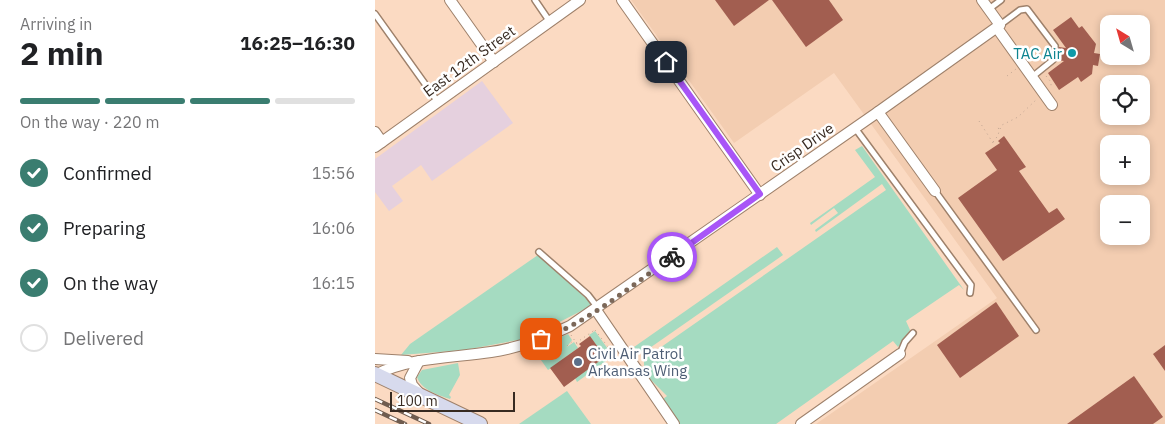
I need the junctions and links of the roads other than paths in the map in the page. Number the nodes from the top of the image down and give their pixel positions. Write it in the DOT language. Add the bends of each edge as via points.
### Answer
graph roads {
  1 [pos="451,0"];
  2 [pos="535,0"];
  3 [pos="580,0"];
  4 [pos="621,0"];
  5 [pos="982,0"];
  6 [pos="1001,0"];
  7 [pos="988,9"];
  8 [pos="375,14"];
  9 [pos="550,22"];
  10 [pos="998,26"];
  11 [pos="1055,46"];
  12 [pos="1053,60"];
  13 [pos="494,62"];
  14 [pos="1032,77"];
  15 [pos="437,102"];
  16 [pos="1052,105"];
  17 [pos="878,112"];
  18 [pos="855,128"];
  19 [pos="375,132"];
  20 [pos="379,144"];
  21 [pos="935,190"];
  22 [pos="760,194"];
  23 [pos="539,252"];
  24 [pos="970,293"];
  25 [pos="597,309"];
  26 [pos="1036,330"];
  27 [pos="913,333"];
  28 [pos="900,354"];
  29 [pos="375,359"];
  30 [pos="419,361"];
  31 [pos="375,375"];
  32 [pos="422,397"];
  33 [pos="480,424"];
  34 [pos="674,424"];
  35 [pos="801,424"];
  1 -- 13 [label="street"];
  2 -- 9 [label="lane"];
  3 -- 9 [label="street, East 12th Street"];
  4 -- 22 [label="street"];
  5 -- 7 [label="street"];
  6 -- 7 [label="lane"];
  7 -- 10 [label="street"];
  8 -- 15 [label="lane"];
  9 -- 13 [label="street, East 12th Street"];
  10 -- 11 [label="lane" via="1020,10 1027,9"];
  10 -- 14 [label="street"];
  10 -- 17 [label="street, Crisp Drive"];
  12 -- 14 [label="lane"];
  13 -- 15 [label="street, East 12th Street"];
  14 -- 16 [label="street"];
  15 -- 20 [label="street, East 12th Street"];
  17 -- 18 [label="street, Crisp Drive"];
  17 -- 21 [label="street"];
  18 -- 22 [label="street, Crisp Drive"];
  18 -- 24 [label="lane" via="971,285"];
  19 -- 20 [label="street"];
  21 -- 26 [label="lane"];
  22 -- 25 [label="street, Crisp Drive"];
  23 -- 25 [label="lane" via="588,295"];
  25 -- 30 [label="street, Crisp Drive" via="570,326 531,343 492,352"];
  25 -- 34 [label="street"];
  27 -- 28 [label="lane"];
  28 -- 35 [label="street"];
  29 -- 30 [label="street, Crisp Drive"];
  30 -- 31 [label="street, Crisp Drive"];
  30 -- 32 [label="street" via="410,378"];
  31 -- 32 [label="street"];
  32 -- 33 [label="street"];
}
